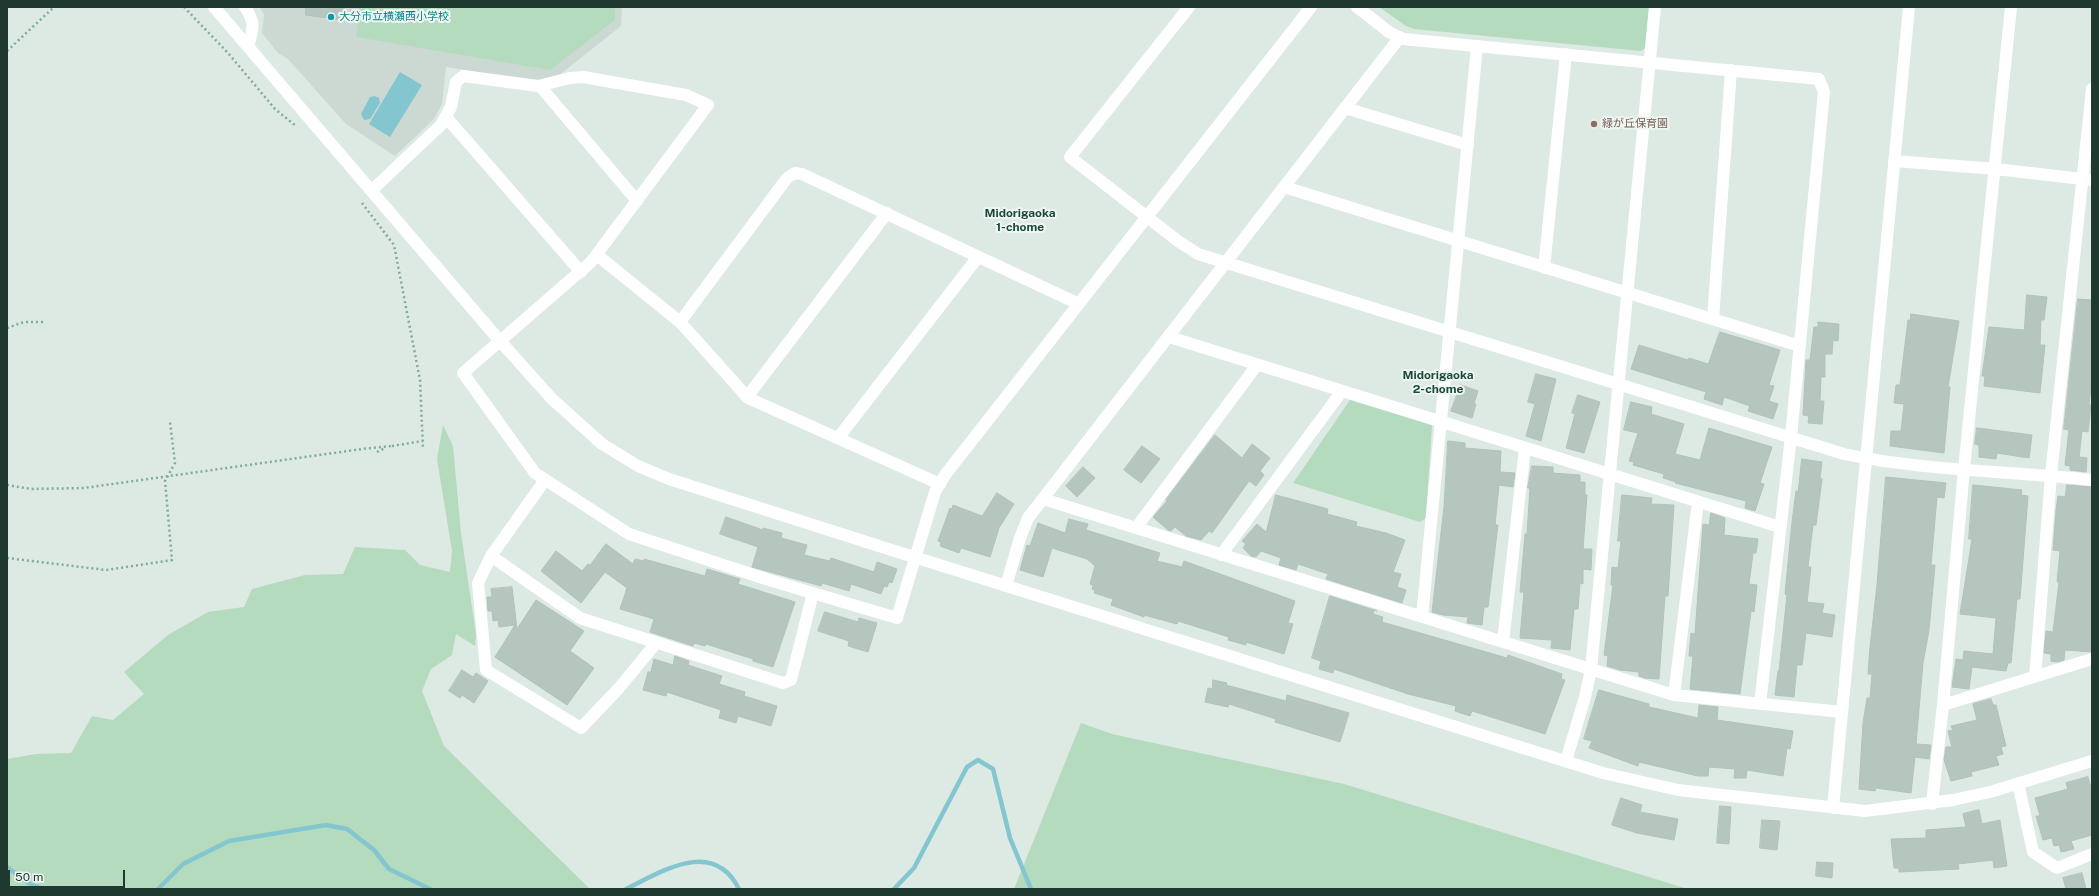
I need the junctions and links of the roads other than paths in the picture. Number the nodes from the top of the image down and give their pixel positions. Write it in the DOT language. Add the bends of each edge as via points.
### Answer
graph roads {
  1 [pos="214,7"];
  2 [pos="245,7"];
  3 [pos="1190,7"];
  4 [pos="1311,7"];
  5 [pos="1357,7"];
  6 [pos="1655,7"];
  7 [pos="1909,7"];
  8 [pos="2011,7"];
  9 [pos="1400,37"];
  10 [pos="1477,46"];
  11 [pos="248,47"];
  12 [pos="1566,54"];
  13 [pos="1650,62"];
  14 [pos="1731,70"];
  15 [pos="540,86"];
  16 [pos="2092,89"];
  17 [pos="1345,108"];
  18 [pos="446,117"];
  19 [pos="1468,145"];
  20 [pos="1894,161"];
  21 [pos="1996,169"];
  22 [pos="2088,180"];
  23 [pos="1284,187"];
  24 [pos="371,191"];
  25 [pos="636,201"];
  26 [pos="887,213"];
  27 [pos="1147,216"];
  28 [pos="1459,242"];
  29 [pos="597,254"];
  30 [pos="978,257"];
  31 [pos="1226,262"];
  32 [pos="1544,268"];
  33 [pos="581,272"];
  34 [pos="1628,293"];
  35 [pos="1079,304"];
  36 [pos="1713,319"];
  37 [pos="680,322"];
  38 [pos="1450,332"];
  39 [pos="1169,336"];
  40 [pos="500,341"];
  41 [pos="1800,346"];
  42 [pos="1257,365"];
  43 [pos="1619,384"];
  44 [pos="1342,391"];
  45 [pos="747,396"];
  46 [pos="1441,422"];
  47 [pos="1791,437"];
  48 [pos="838,438"];
  49 [pos="1525,448"];
  50 [pos="1866,458"];
  51 [pos="1964,468"];
  52 [pos="1610,475"];
  53 [pos="2051,475"];
  54 [pos="545,480"];
  55 [pos="2092,480"];
  56 [pos="940,484"];
  57 [pos="1043,499"];
  58 [pos="1698,502"];
  59 [pos="1780,527"];
  60 [pos="1136,528"];
  61 [pos="1221,554"];
  62 [pos="491,556"];
  63 [pos="916,558"];
  64 [pos="1006,586"];
  65 [pos="813,593"];
  66 [pos="1422,617"];
  67 [pos="1503,642"];
  68 [pos="656,643"];
  69 [pos="2092,659"];
  70 [pos="1591,669"];
  71 [pos="2035,677"];
  72 [pos="1674,695"];
  73 [pos="1760,704"];
  74 [pos="1943,705"];
  75 [pos="1842,712"];
  76 [pos="1566,761"];
  77 [pos="2092,761"];
  78 [pos="2018,783"];
  79 [pos="1932,804"];
  80 [pos="1833,808"];
  81 [pos="2092,854"];
  1 -- 11 [label="street"];
  2 -- 11 [label="street" via="254,25"];
  3 -- 27 [label="street" via="1070,157"];
  4 -- 27 [label="street"];
  5 -- 9 [label="street" via="1389,32"];
  6 -- 13 [label="street"];
  7 -- 20 [label="street"];
  8 -- 21 [label="street"];
  9 -- 10 [label="street"];
  9 -- 17 [label="street"];
  10 -- 12 [label="street"];
  10 -- 19 [label="street"];
  11 -- 24 [label="street"];
  12 -- 13 [label="street"];
  12 -- 32 [label="street"];
  13 -- 14 [label="street"];
  13 -- 34 [label="street"];
  14 -- 36 [label="street"];
  14 -- 41 [label="street" via="1819,79 1824,92"];
  15 -- 18 [label="street" via="463,76 456,82"];
  15 -- 25 [label="street"];
  15 -- 25 [label="street" via="570,78 583,78 686,95 708,105"];
  16 -- 22 [label="street"];
  17 -- 19 [label="street"];
  17 -- 23 [label="street"];
  18 -- 24 [label="street" via="437,130"];
  18 -- 33 [label="street"];
  19 -- 28 [label="street"];
  20 -- 21 [label="street"];
  20 -- 50 [label="street"];
  21 -- 22 [label="street"];
  21 -- 51 [label="street"];
  22 -- 53 [label="street"];
  23 -- 28 [label="street"];
  23 -- 31 [label="street"];
  24 -- 40 [label="street"];
  25 -- 29 [label="street"];
  26 -- 30 [label="street"];
  26 -- 37 [label="street" via="802,174 792,174"];
  26 -- 45 [label="street"];
  27 -- 31 [label="street" via="1198,254"];
  27 -- 35 [label="street"];
  28 -- 32 [label="street"];
  28 -- 38 [label="street"];
  29 -- 33 [label="street"];
  29 -- 37 [label="street"];
  30 -- 35 [label="street"];
  30 -- 48 [label="street"];
  31 -- 38 [label="street"];
  31 -- 39 [label="street"];
  32 -- 34 [label="street"];
  33 -- 40 [label="street"];
  34 -- 36 [label="street"];
  34 -- 43 [label="street"];
  35 -- 56 [label="street"];
  36 -- 41 [label="street"];
  37 -- 45 [label="street"];
  38 -- 43 [label="street"];
  38 -- 46 [label="street"];
  39 -- 42 [label="street"];
  39 -- 57 [label="street"];
  40 -- 54 [label="street" via="463,373 535,473"];
  40 -- 63 [label="street" via="572,418 602,444 638,466 669,479"];
  41 -- 47 [label="street"];
  42 -- 44 [label="street"];
  42 -- 60 [label="street"];
  43 -- 47 [label="street"];
  43 -- 52 [label="street"];
  44 -- 46 [label="street"];
  44 -- 61 [label="street"];
  45 -- 48 [label="street"];
  46 -- 49 [label="street"];
  46 -- 66 [label="street"];
  47 -- 50 [label="street" via="1844,454"];
  47 -- 59 [label="street"];
  48 -- 56 [label="street"];
  49 -- 52 [label="street"];
  49 -- 67 [label="street"];
  50 -- 51 [label="street"];
  50 -- 75 [label="street"];
  51 -- 53 [label="street"];
  51 -- 74 [label="street"];
  52 -- 58 [label="street"];
  52 -- 70 [label="street"];
  53 -- 55 [label="street"];
  53 -- 71 [label="street"];
  54 -- 62 [label="street"];
  54 -- 65 [label="street" via="629,534"];
  56 -- 63 [label="street"];
  57 -- 60 [label="street"];
  57 -- 64 [label="street" via="1024,528"];
  58 -- 59 [label="street"];
  58 -- 72 [label="street"];
  59 -- 73 [label="street"];
  60 -- 61 [label="street"];
  61 -- 66 [label="street"];
  62 -- 68 [label="street" via="580,618"];
  62 -- 68 [label="street" via="478,583 486,670 581,728 619,688"];
  63 -- 64 [label="street"];
  63 -- 65 [label="street" via="897,618"];
  64 -- 76 [label="street"];
  65 -- 68 [label="street" via="791,680 783,683"];
  66 -- 67 [label="street"];
  67 -- 70 [label="street"];
  69 -- 71 [label="street"];
  70 -- 72 [label="street"];
  70 -- 76 [label="street"];
  71 -- 74 [label="street"];
  72 -- 73 [label="street"];
  73 -- 75 [label="street"];
  74 -- 79 [label="street"];
  75 -- 80 [label="street"];
  76 -- 80 [label="street" via="1678,790"];
  77 -- 78 [label="street"];
  78 -- 79 [label="street"];
  78 -- 81 [label="street" via="2033,852 2057,868"];
  79 -- 80 [label="street" via="1865,811"];
}
